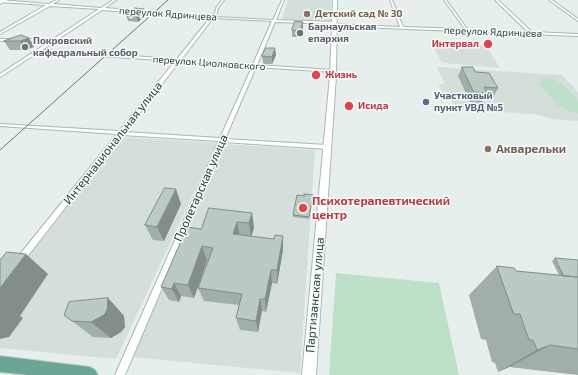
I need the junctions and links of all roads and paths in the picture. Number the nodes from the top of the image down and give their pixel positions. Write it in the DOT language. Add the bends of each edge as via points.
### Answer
graph roads {
  1 [pos="58,0"];
  2 [pos="115,0"];
  3 [pos="223,0"];
  4 [pos="283,0"];
  5 [pos="335,0"];
  6 [pos="391,0"];
  7 [pos="445,0"];
  8 [pos="496,0"];
  9 [pos="550,0"];
  10 [pos="2,1"];
  11 [pos="49,5"];
  12 [pos="101,9"];
  13 [pos="212,17"];
  14 [pos="274,20"];
  15 [pos="578,20"];
  16 [pos="335,24"];
  17 [pos="402,28"];
  18 [pos="467,30"];
  19 [pos="531,33"];
  20 [pos="0,34"];
  21 [pos="578,36"];
  22 [pos="0,40"];
  23 [pos="53,41"];
  24 [pos="38,51"];
  25 [pos="178,61"];
  26 [pos="255,66"];
  27 [pos="333,71"];
  28 [pos="0,76"];
  29 [pos="0,125"];
  30 [pos="121,133"];
  31 [pos="222,140"];
  32 [pos="327,147"];
  33 [pos="15,266"];
  34 [pos="0,364"];
  35 [pos="54,373"];
  36 [pos="90,375"];
  37 [pos="120,375"];
  38 [pos="309,375"];
  1 -- 11 [label="street"];
  2 -- 12 [label="street"];
  3 -- 13 [label="street, Интернациональная улица"];
  4 -- 14 [label="street, Пролетарская улица"];
  5 -- 16 [label="main road, Партизанская улица"];
  6 -- 17 [label="street"];
  7 -- 18 [label="street"];
  8 -- 19 [label="street"];
  9 -- 15 [label="street"];
  10 -- 11 [label="street, переулок Ядринцева"];
  11 -- 12 [label="street, переулок Ядринцева"];
  11 -- 20 [label="street"];
  12 -- 13 [label="street, переулок Ядринцева"];
  12 -- 23 [label="street"];
  13 -- 14 [label="street, переулок Ядринцева"];
  13 -- 25 [label="street, Интернациональная улица"];
  14 -- 16 [label="street, переулок Ядринцева"];
  14 -- 26 [label="street, Пролетарская улица"];
  16 -- 17 [label="street, переулок Ядринцева"];
  16 -- 27 [label="main road, Партизанская улица"];
  17 -- 18 [label="street, переулок Ядринцева"];
  18 -- 19 [label="street, переулок Ядринцева"];
  19 -- 21 [label="street, переулок Ядринцева"];
  22 -- 23 [label="street"];
  23 -- 24 [label="street"];
  24 -- 25 [label="street, переулок Циолковского"];
  24 -- 28 [label="street"];
  25 -- 26 [label="street, переулок Циолковского"];
  25 -- 30 [label="street, Интернациональная улица"];
  26 -- 27 [label="street, переулок Циолковского"];
  26 -- 31 [label="street, Пролетарская улица"];
  27 -- 32 [label="main road, Партизанская улица"];
  29 -- 30 [label="street"];
  30 -- 31 [label="street"];
  30 -- 33 [label="street, Интернациональная улица"];
  31 -- 32 [label="street"];
  31 -- 37 [label="street, Пролетарская улица"];
  32 -- 38 [label="main road, Партизанская улица"];
  34 -- 35 [label="main road"];
  35 -- 36 [label="main road"];
}
